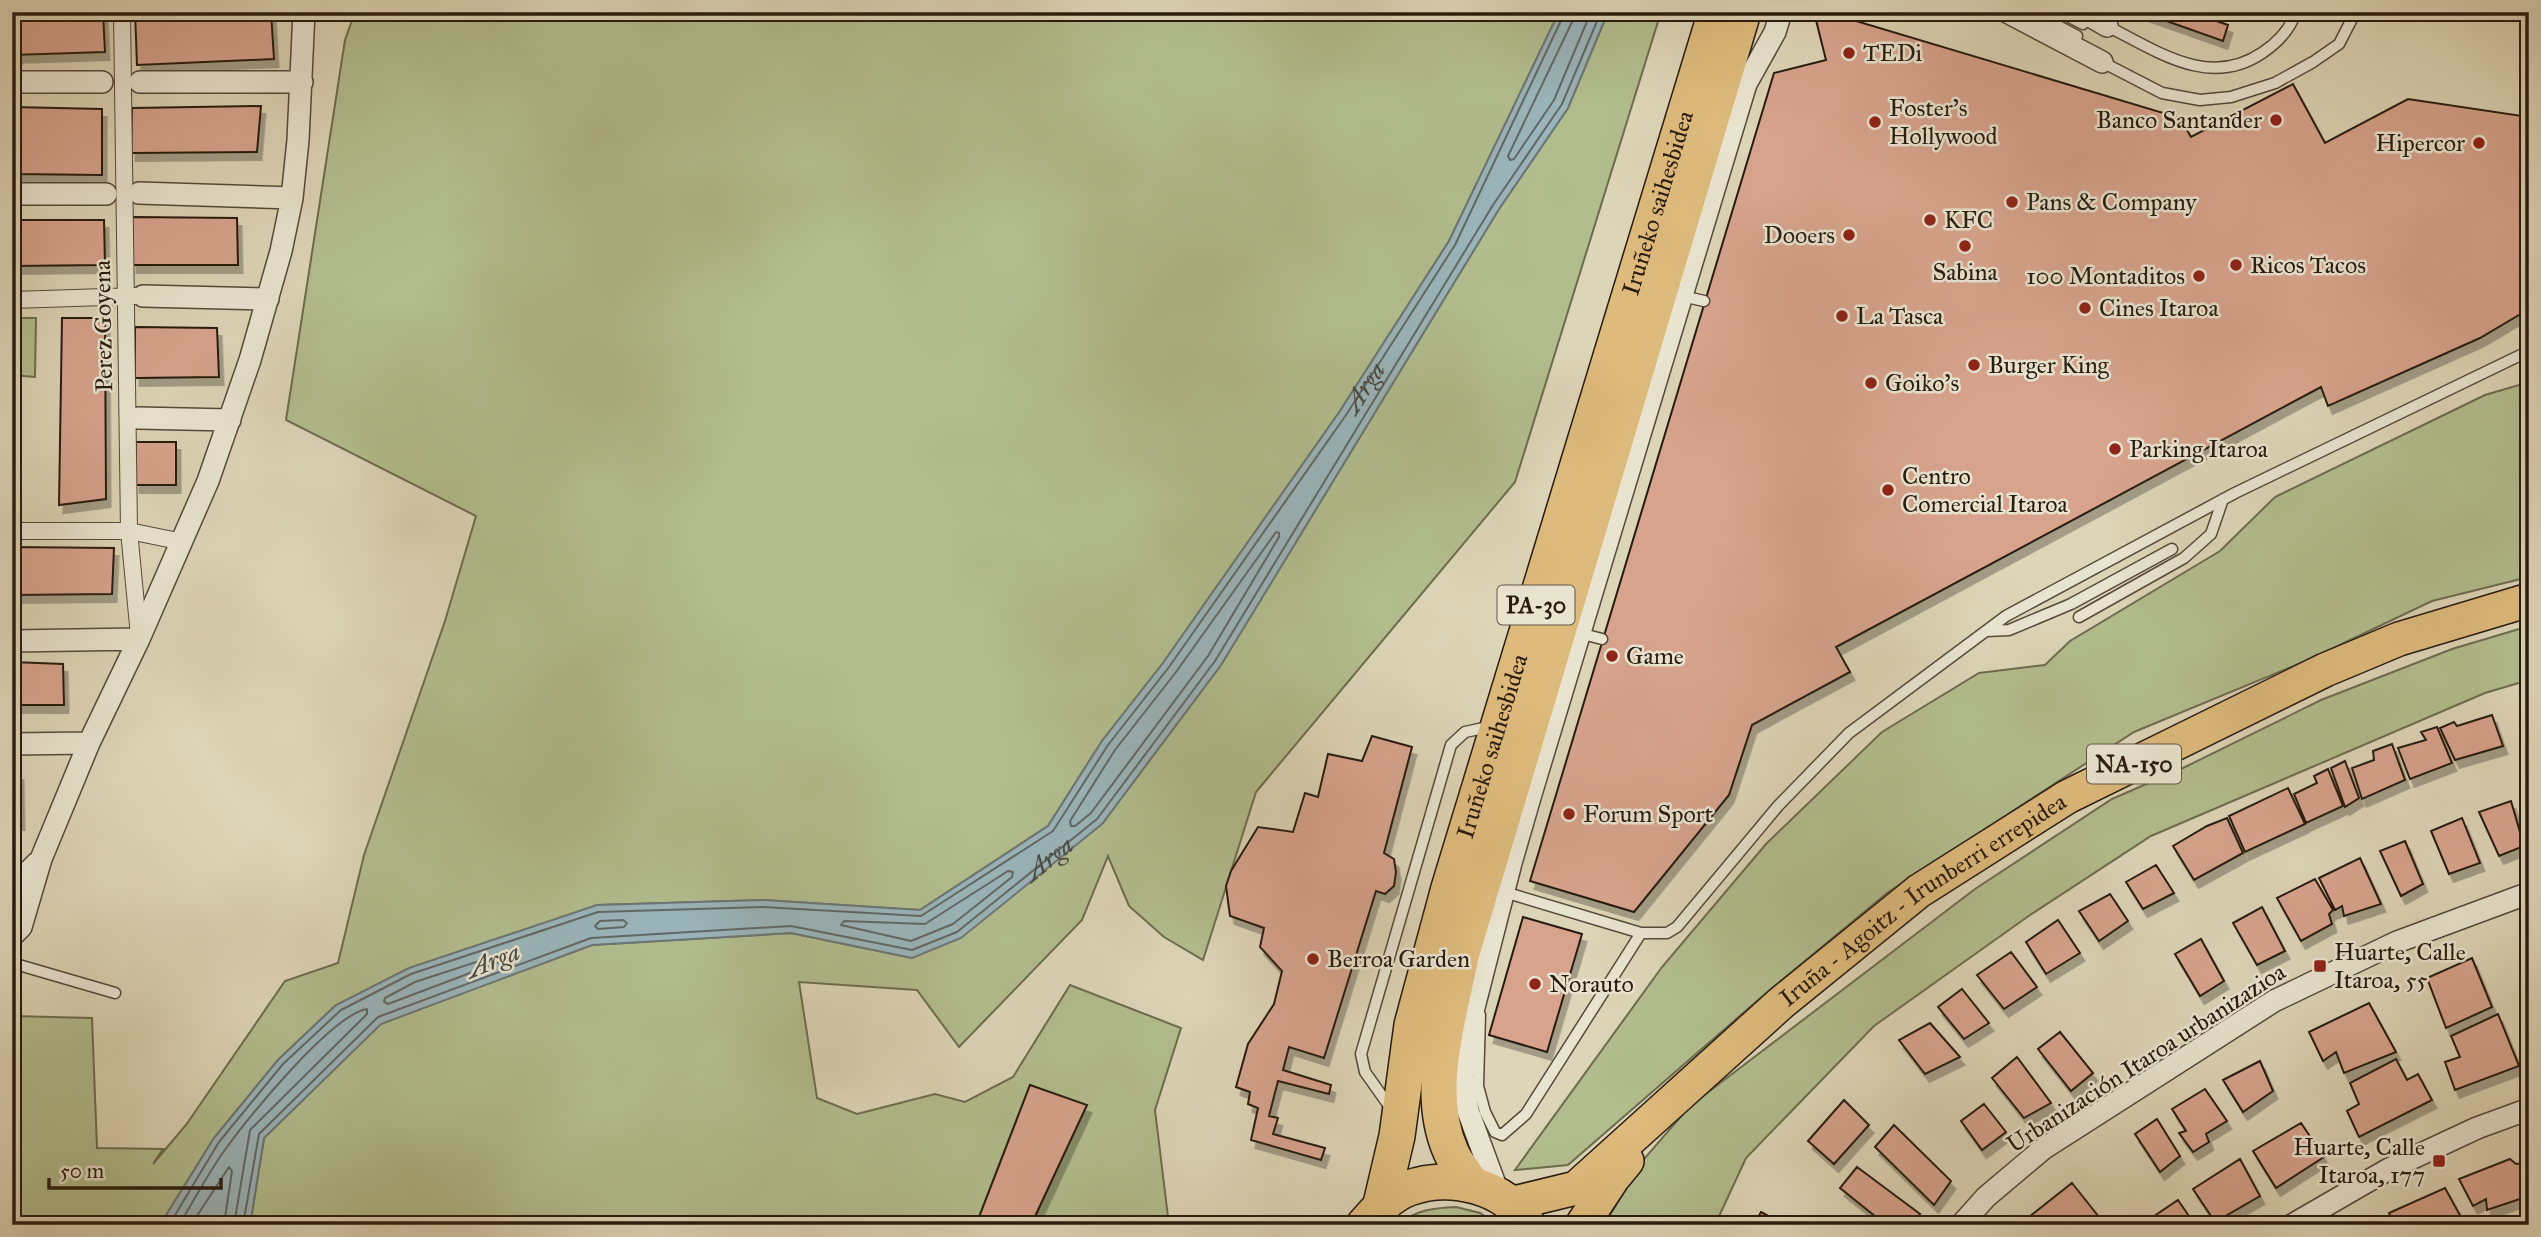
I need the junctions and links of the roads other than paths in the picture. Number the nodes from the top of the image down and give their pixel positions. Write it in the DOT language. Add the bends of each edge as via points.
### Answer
graph roads {
  1 [pos="122,12"];
  2 [pos="304,12"];
  3 [pos="1716,12"];
  4 [pos="1743,12"];
  5 [pos="1781,12"];
  6 [pos="2007,12"];
  7 [pos="2032,12"];
  8 [pos="2060,12"];
  9 [pos="2296,12"];
  10 [pos="2354,15"];
  11 [pos="2083,18"];
  12 [pos="2107,26"];
  13 [pos="2077,36"];
  14 [pos="2102,62"];
  15 [pos="12,82"];
  16 [pos="122,82"];
  17 [pos="302,82"];
  18 [pos="123,193"];
  19 [pos="12,194"];
  20 [pos="292,198"];
  21 [pos="134,296"];
  22 [pos="1682,296"];
  23 [pos="268,299"];
  24 [pos="12,300"];
  25 [pos="1704,301"];
  26 [pos="2529,351"];
  27 [pos="133,418"];
  28 [pos="230,420"];
  29 [pos="2222,499"];
  30 [pos="12,531"];
  31 [pos="129,531"];
  32 [pos="183,542"];
  33 [pos="2172,549"];
  34 [pos="2529,600"];
  35 [pos="2079,617"];
  36 [pos="1986,631"];
  37 [pos="1579,633"];
  38 [pos="139,639"];
  39 [pos="1602,639"];
  40 [pos="12,641"];
  41 [pos="1499,724"];
  42 [pos="89,743"];
  43 [pos="12,744"];
  44 [pos="41,859"];
  45 [pos="12,888"];
  46 [pos="1504,892"];
  47 [pos="2529,893"];
  48 [pos="1641,933"];
  49 [pos="12,936"];
  50 [pos="12,963"];
  51 [pos="1479,983"];
  52 [pos="116,993"];
  53 [pos="2529,1109"];
  54 [pos="1657,1115"];
  55 [pos="1399,1120"];
  56 [pos="1502,1202"];
  57 [pos="1373,1214"];
  58 [pos="1582,1225"];
  59 [pos="1961,1225"];
  60 [pos="2292,1225"];
  1 -- 16 [label="street, Perez Goyena"];
  2 -- 17 [label="street"];
  3 -- 41 [label="highway, Iruñeko saihesbidea / PA-30"];
  4 -- 56 [label="highway, Iruñeko saihesbidea / PA-30" via="1461,956 1440,1076 1441,1117 1451,1153"];
  5 -- 22 [label="street" via="1746,85"];
  6 -- 14 [label="street"];
  7 -- 13 [label="lane"];
  8 -- 11 [label="lane"];
  9 -- 12 [label="lane" via="2275,45 2249,63 2226,69 2172,59"];
  10 -- 14 [label="lane" via="2339,44 2313,62 2274,83 2231,97 2200,100 2162,93"];
  11 -- 12 [label="street"];
  15 -- 16 [label="street"];
  16 -- 17 [label="street"];
  16 -- 18 [label="street, Perez Goyena"];
  17 -- 20 [label="street"];
  18 -- 19 [label="street"];
  18 -- 20 [label="street"];
  18 -- 21 [label="street, Perez Goyena"];
  20 -- 23 [label="street"];
  21 -- 23 [label="street"];
  21 -- 24 [label="street"];
  21 -- 27 [label="street, Perez Goyena"];
  22 -- 25 [label="lane"];
  22 -- 37 [label="street"];
  23 -- 28 [label="street"];
  26 -- 29 [label="lane"];
  27 -- 28 [label="street"];
  27 -- 31 [label="street, Perez Goyena"];
  28 -- 32 [label="street"];
  29 -- 35 [label="lane" via="2211,534 2183,558"];
  29 -- 36 [label="lane"];
  30 -- 31 [label="street"];
  31 -- 32 [label="street"];
  31 -- 38 [label="street, Perez Goyena"];
  32 -- 38 [label="street"];
  33 -- 36 [label="lane" via="2071,604 2009,630"];
  34 -- 54 [label="main road, Iruña - Agoitz - Irunberri errepidea / NA-150" via="2399,639 2325,670 2067,797 1920,891 1781,1003"];
  36 -- 48 [label="lane" via="1849,733 1778,806 1678,927 1667,933"];
  37 -- 39 [label="lane"];
  37 -- 46 [label="street"];
  38 -- 40 [label="street"];
  38 -- 42 [label="street"];
  41 -- 55 [label="highway, Iruñeko saihesbidea / PA-30" via="1412,1026"];
  41 -- 55 [label="lane" via="1465,733 1451,745 1361,1054 1365,1072"];
  42 -- 43 [label="street"];
  42 -- 44 [label="street"];
  44 -- 45 [label="street"];
  44 -- 49 [label="street" via="21,927"];
  46 -- 48 [label="lane"];
  46 -- 51 [label="street"];
  47 -- 59 [label="street, Urbanización Itaroa urbanizazioa" via="2397,942 2274,1001 2043,1149 1986,1197"];
  48 -- 51 [label="lane" via="1525,1114 1502,1135 1495,1132 1485,1112 1478,1086"];
  50 -- 52 [label="lane"];
  51 -- 56 [label="street" via="1463,1076 1468,1111"];
  53 -- 60 [label="street" via="2389,1169"];
  54 -- 56 [label="main road, Iruña - Agoitz - Irunberri errepidea" via="1576,1188"];
  54 -- 58 [label="main road, Iruña - Agoitz - Irunberri errepidea" via="1641,1146"];
  55 -- 57 [label="highway, Iruñeko saihesbidea / PA-30"];
  56 -- 57 [label="highway, PA-30" via="1440,1181 1409,1188"];
}
